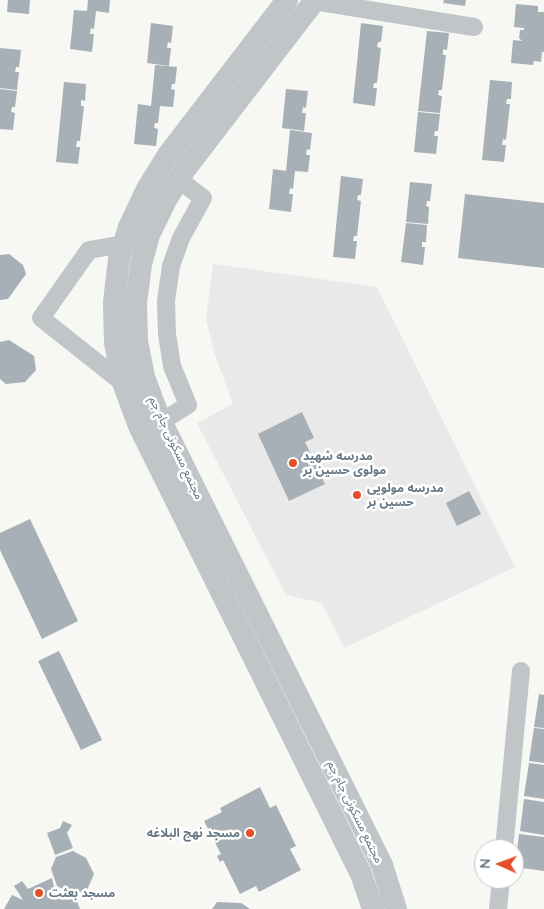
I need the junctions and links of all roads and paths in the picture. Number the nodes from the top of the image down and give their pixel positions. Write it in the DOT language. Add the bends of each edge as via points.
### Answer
graph roads {
  1 [pos="288,0"];
  2 [pos="315,0"];
  3 [pos="474,27"];
  4 [pos="161,166"];
  5 [pos="179,180"];
  6 [pos="124,244"];
  7 [pos="134,380"];
  8 [pos="151,426"];
  9 [pos="521,671"];
  10 [pos="347,819"];
  11 [pos="505,839"];
  12 [pos="500,889"];
  13 [pos="373,909"];
  14 [pos="396,909"];
  15 [pos="498,909"];
  1 -- 4 [label="street, مجتمع مسکونی جام جم"];
  2 -- 3 [label="street"];
  2 -- 5 [label="street, مجتمع مسکونی جام جم"];
  4 -- 5 [label="street"];
  4 -- 6 [label="street, مجتمع مسکونی جام جم" via="143,196"];
  5 -- 7 [label="street, مجتمع مسکونی جام جم" via="149,235 141,264 136,303"];
  5 -- 8 [label="street" via="203,198 181,238 171,266 166,301 166,334 172,366 188,405"];
  6 -- 7 [label="street, مجتمع مسکونی جام جم" via="114,302 115,343"];
  6 -- 7 [label="street" via="89,250 41,318"];
  7 -- 8 [label="street, مجتمع مسکونی جام جم"];
  8 -- 10 [label="street, مجتمع مسکونی جام جم"];
  9 -- 11 [label="street"];
  10 -- 13 [label="street, مجتمع مسکونی جام جم"];
  10 -- 14 [label="street, مجتمع مسکونی جام جم" via="382,865"];
  12 -- 15 [label="street"];
}
